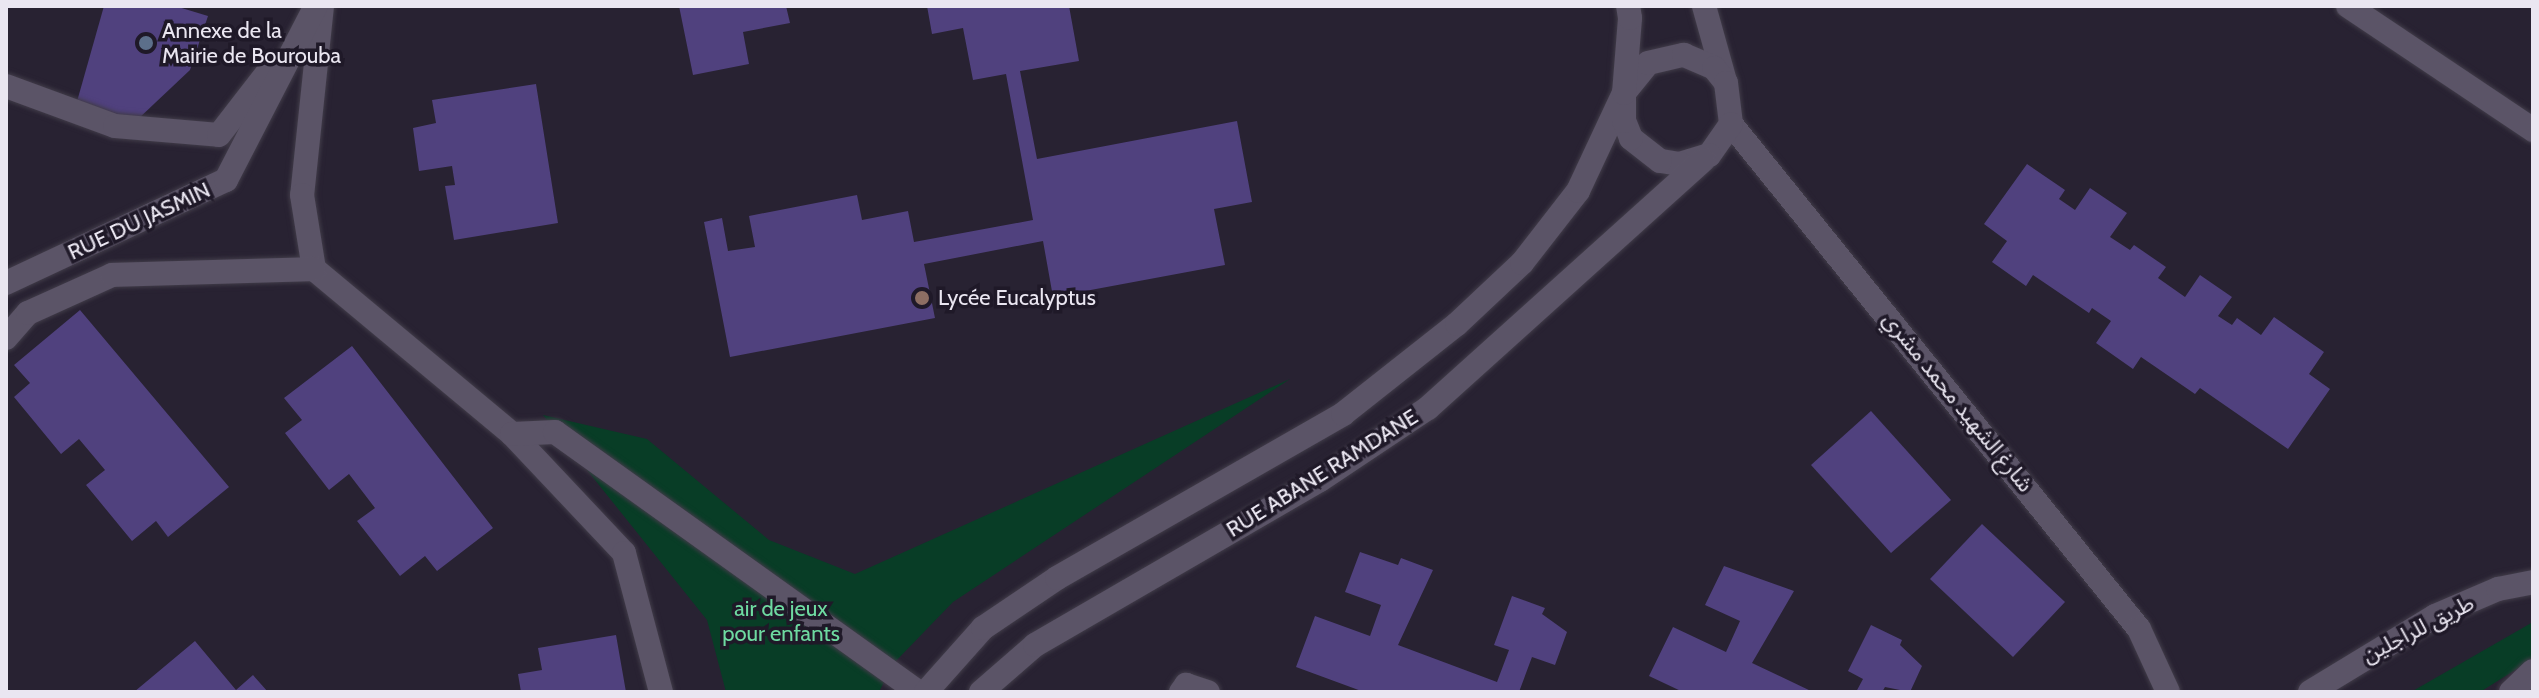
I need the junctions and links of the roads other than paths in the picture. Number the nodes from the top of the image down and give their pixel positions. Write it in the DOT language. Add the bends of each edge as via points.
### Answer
graph roads {
  1 [pos="1628,6"];
  2 [pos="1704,6"];
  3 [pos="2348,6"];
  4 [pos="315,11"];
  5 [pos="1726,83"];
  6 [pos="6,86"];
  7 [pos="1624,93"];
  8 [pos="1731,124"];
  9 [pos="2532,134"];
  10 [pos="1709,155"];
  11 [pos="314,269"];
  12 [pos="6,283"];
  13 [pos="6,338"];
  14 [pos="512,434"];
  15 [pos="2533,582"];
  16 [pos="2533,671"];
  17 [pos="661,692"];
  18 [pos="918,692"];
  19 [pos="926,692"];
  20 [pos="981,692"];
  21 [pos="1181,692"];
  22 [pos="1208,692"];
  23 [pos="2168,692"];
  24 [pos="2310,692"];
  25 [pos="2511,692"];
  1 -- 7 [label="street"];
  2 -- 5 [label="street"];
  3 -- 9 [label="street"];
  4 -- 6 [label="street" via="219,135 115,126"];
  4 -- 11 [label="street" via="302,195"];
  4 -- 12 [label="street, RUE DU JASMIN" via="226,180"];
  5 -- 7 [label="street" via="1698,58 1665,56 1648,63"];
  5 -- 8 [label="street"];
  7 -- 10 [label="street" via="1624,121 1643,153 1680,164"];
  7 -- 19 [label="street" via="1578,191 1522,263 1457,324 1343,414 1057,578 983,628"];
  8 -- 10 [label="street"];
  8 -- 23 [label="street, شارغ الشهيد محمد مشري" via="2139,629"];
  10 -- 20 [label="street, RUE ABANE RAMDANE" via="1428,408 1320,480 1046,638"];
  11 -- 13 [label="street" via="112,275 28,313"];
  11 -- 14 [label="street"];
  14 -- 17 [label="street" via="624,553"];
  14 -- 18 [label="street" via="555,432"];
  15 -- 24 [label="street, طريق للراجلين" via="2498,589 2435,616"];
  16 -- 25 [label="street"];
  21 -- 22 [label="street" via="1186,685"];
}
